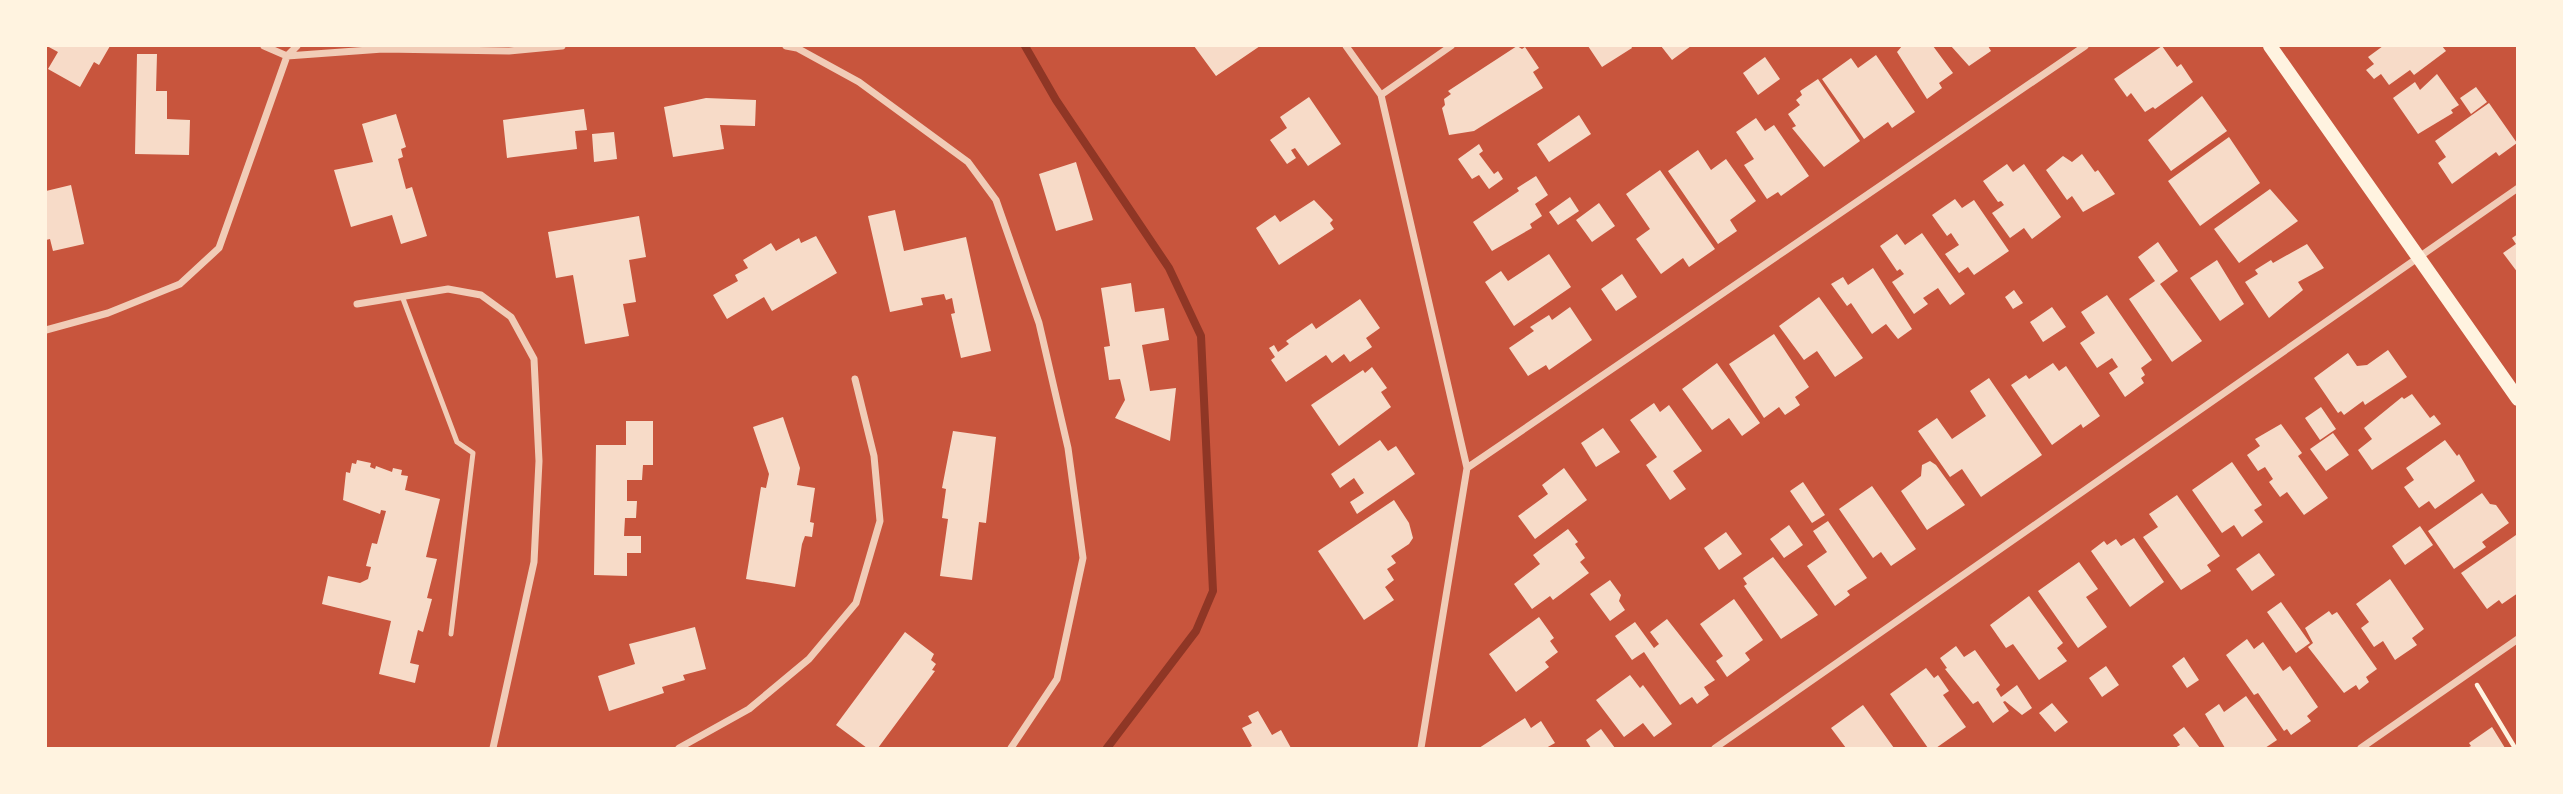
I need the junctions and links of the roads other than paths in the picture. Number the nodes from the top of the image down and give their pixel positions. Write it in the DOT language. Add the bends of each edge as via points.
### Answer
graph roads {
  1 [pos="264,46"];
  2 [pos="297,46"];
  3 [pos="562,46"];
  4 [pos="786,46"];
  5 [pos="1346,46"];
  6 [pos="1451,46"];
  7 [pos="2085,46"];
  8 [pos="2270,46"];
  9 [pos="287,56"];
  10 [pos="1381,94"];
  11 [pos="2518,188"];
  12 [pos="2419,259"];
  13 [pos="402,296"];
  14 [pos="357,304"];
  15 [pos="46,330"];
  16 [pos="855,379"];
  17 [pos="2518,400"];
  18 [pos="1467,468"];
  19 [pos="451,634"];
  20 [pos="2518,639"];
  21 [pos="493,748"];
  22 [pos="679,748"];
  23 [pos="1011,748"];
  24 [pos="1421,748"];
  25 [pos="1715,748"];
  26 [pos="2361,748"];
  1 -- 9 [label="street"];
  2 -- 9 [label="street"];
  3 -- 9 [label="street" via="509,51 383,49"];
  4 -- 23 [label="street" via="859,82 968,162 996,200 1039,323 1068,448 1083,558 1057,679"];
  5 -- 10 [label="street"];
  6 -- 10 [label="street"];
  7 -- 18 [label="street"];
  8 -- 12 [label="main road"];
  9 -- 15 [label="street" via="219,248 180,284 108,313"];
  10 -- 18 [label="street"];
  11 -- 12 [label="street"];
  12 -- 17 [label="main road"];
  12 -- 25 [label="street"];
  13 -- 14 [label="street"];
  13 -- 19 [label="lane" via="457,442 473,453"];
  13 -- 21 [label="street" via="448,289 481,295 510,317 534,359 539,461 534,562"];
  16 -- 22 [label="street" via="874,456 880,521 856,603 799,668 749,709"];
  18 -- 24 [label="street"];
  20 -- 26 [label="street"];
}
